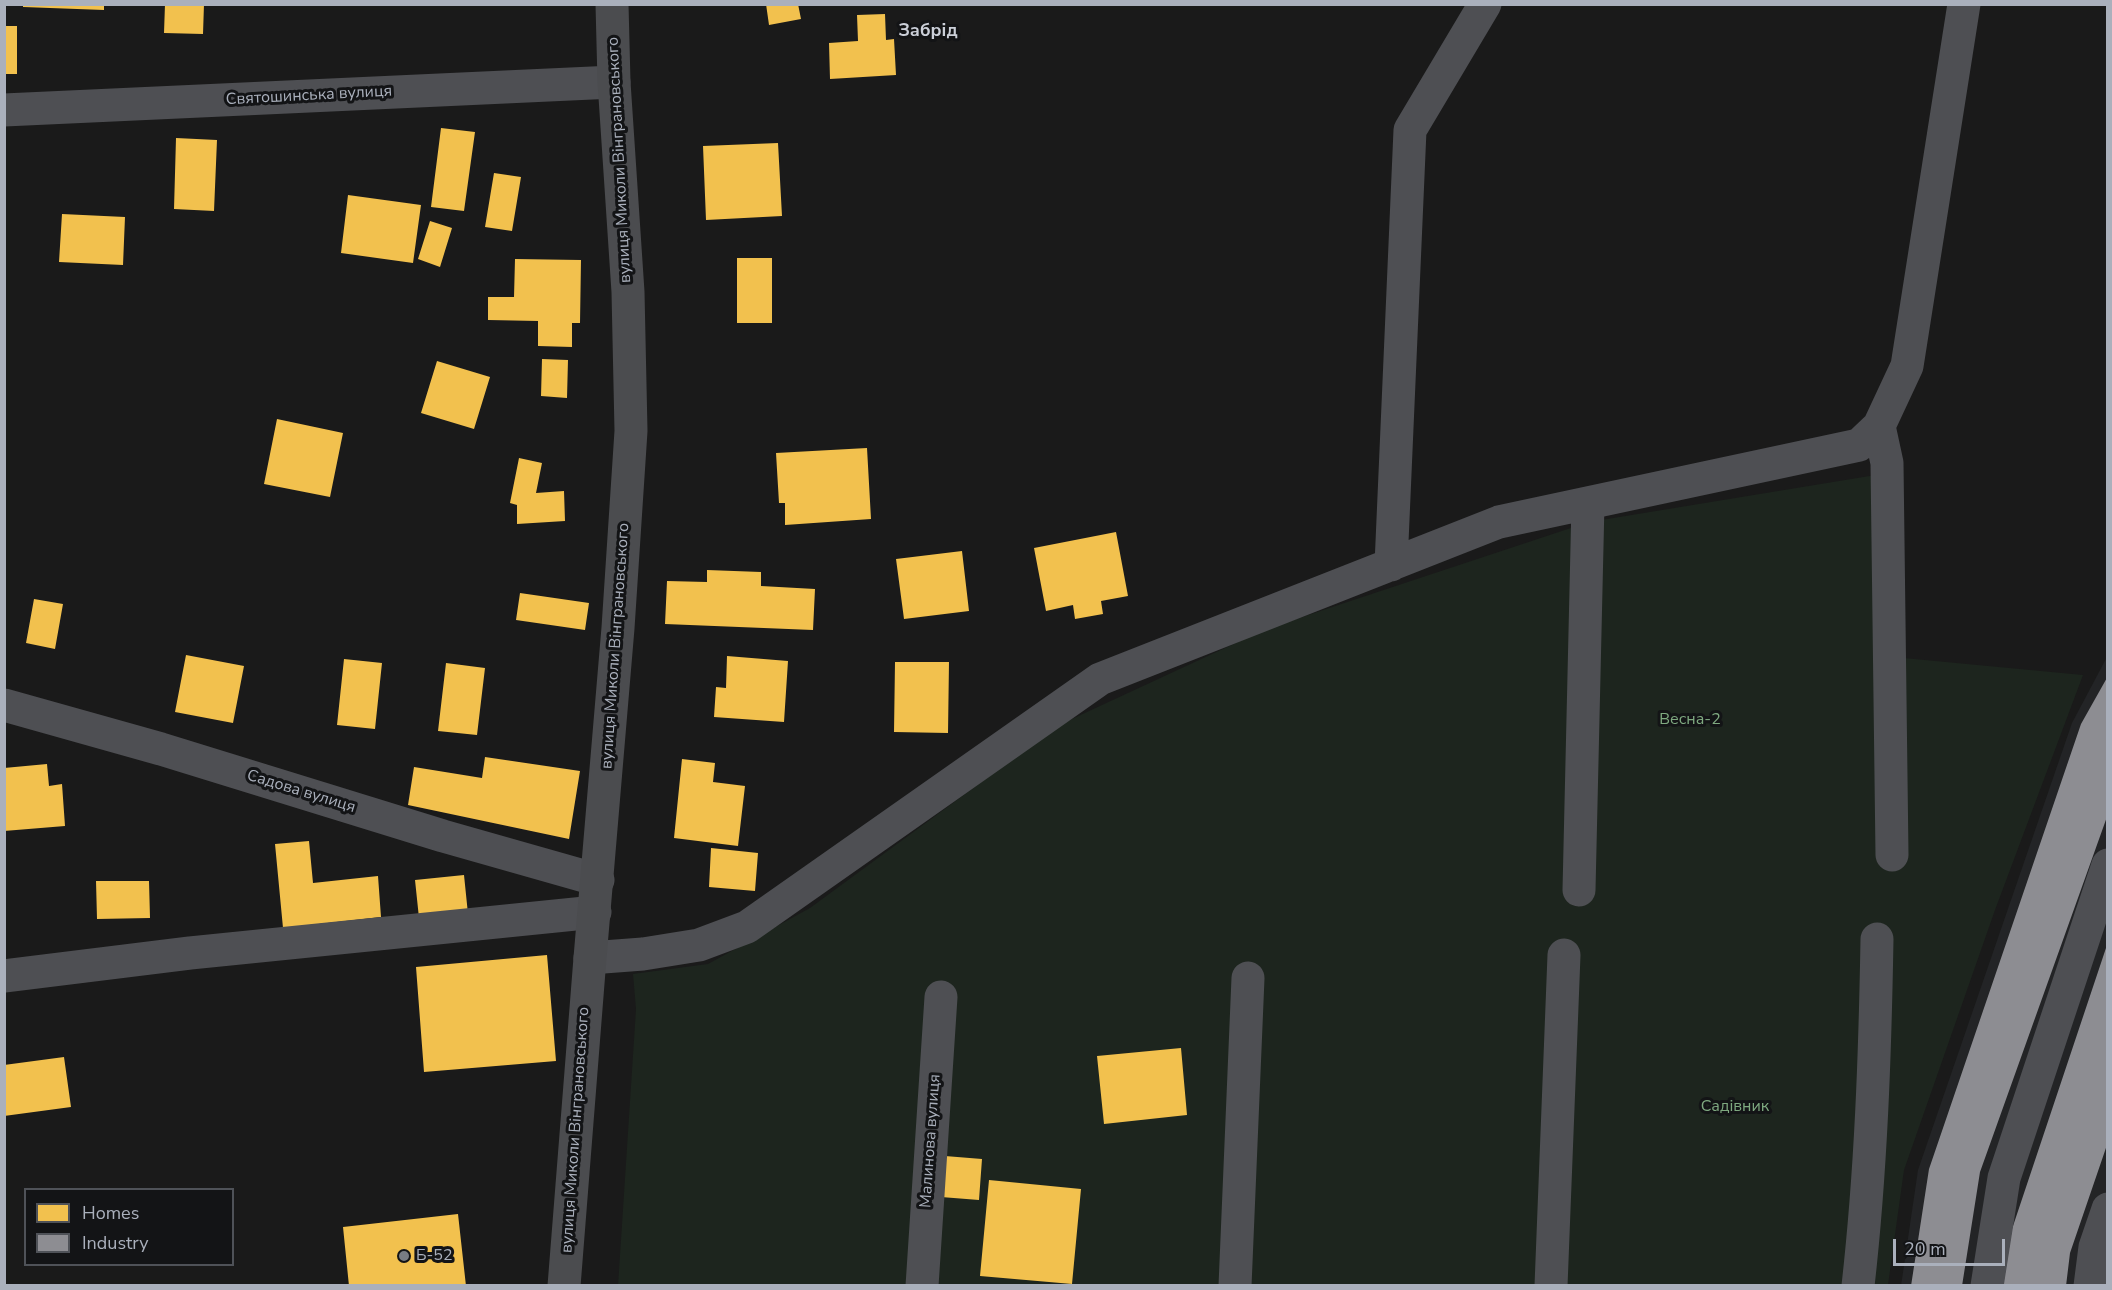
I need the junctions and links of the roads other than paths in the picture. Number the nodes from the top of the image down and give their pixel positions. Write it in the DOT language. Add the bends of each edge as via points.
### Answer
graph roads {
  1 [pos="612,4"];
  2 [pos="1485,4"];
  3 [pos="1964,4"];
  4 [pos="614,82"];
  5 [pos="4,110"];
  6 [pos="1879,426"];
  7 [pos="1588,503"];
  8 [pos="1391,565"];
  9 [pos="4,705"];
  10 [pos="1892,855"];
  11 [pos="2108,865"];
  12 [pos="598,880"];
  13 [pos="1579,890"];
  14 [pos="595,912"];
  15 [pos="1878,939"];
  16 [pos="1564,955"];
  17 [pos="590,958"];
  18 [pos="4,976"];
  19 [pos="1248,978"];
  20 [pos="941,997"];
  21 [pos="2108,1209"];
  22 [pos="564,1286"];
  23 [pos="922,1286"];
  24 [pos="1235,1286"];
  25 [pos="1551,1286"];
  26 [pos="1858,1286"];
  27 [pos="1987,1286"];
  28 [pos="2090,1286"];
  1 -- 4 [label="main road, вулиця Миколи Вінграновського"];
  2 -- 8 [label="street" via="1410,130"];
  3 -- 6 [label="street" via="1907,366"];
  4 -- 5 [label="street, Святошинська вулиця"];
  4 -- 12 [label="main road, вулиця Миколи Вінграновського" via="628,292 630,431"];
  6 -- 7 [label="street" via="1859,445"];
  6 -- 10 [label="street" via="1887,464"];
  7 -- 8 [label="street" via="1498,522"];
  7 -- 13 [label="street"];
  8 -- 17 [label="street" via="1100,679 747,927 699,945"];
  9 -- 12 [label="street, Садова вулиця" via="161,748"];
  11 -- 27 [label="street" via="2004,1178"];
  12 -- 14 [label="main road, вулиця Миколи Вінграновського"];
  14 -- 17 [label="main road, вулиця Миколи Вінграновського"];
  14 -- 18 [label="street"];
  15 -- 26 [label="street" via="1874,1074"];
  16 -- 25 [label="street"];
  17 -- 22 [label="main road, вулиця Миколи Вінграновського"];
  19 -- 24 [label="street"];
  20 -- 23 [label="street, Малинова вулиця"];
  21 -- 28 [label="street" via="2095,1248"];
}
